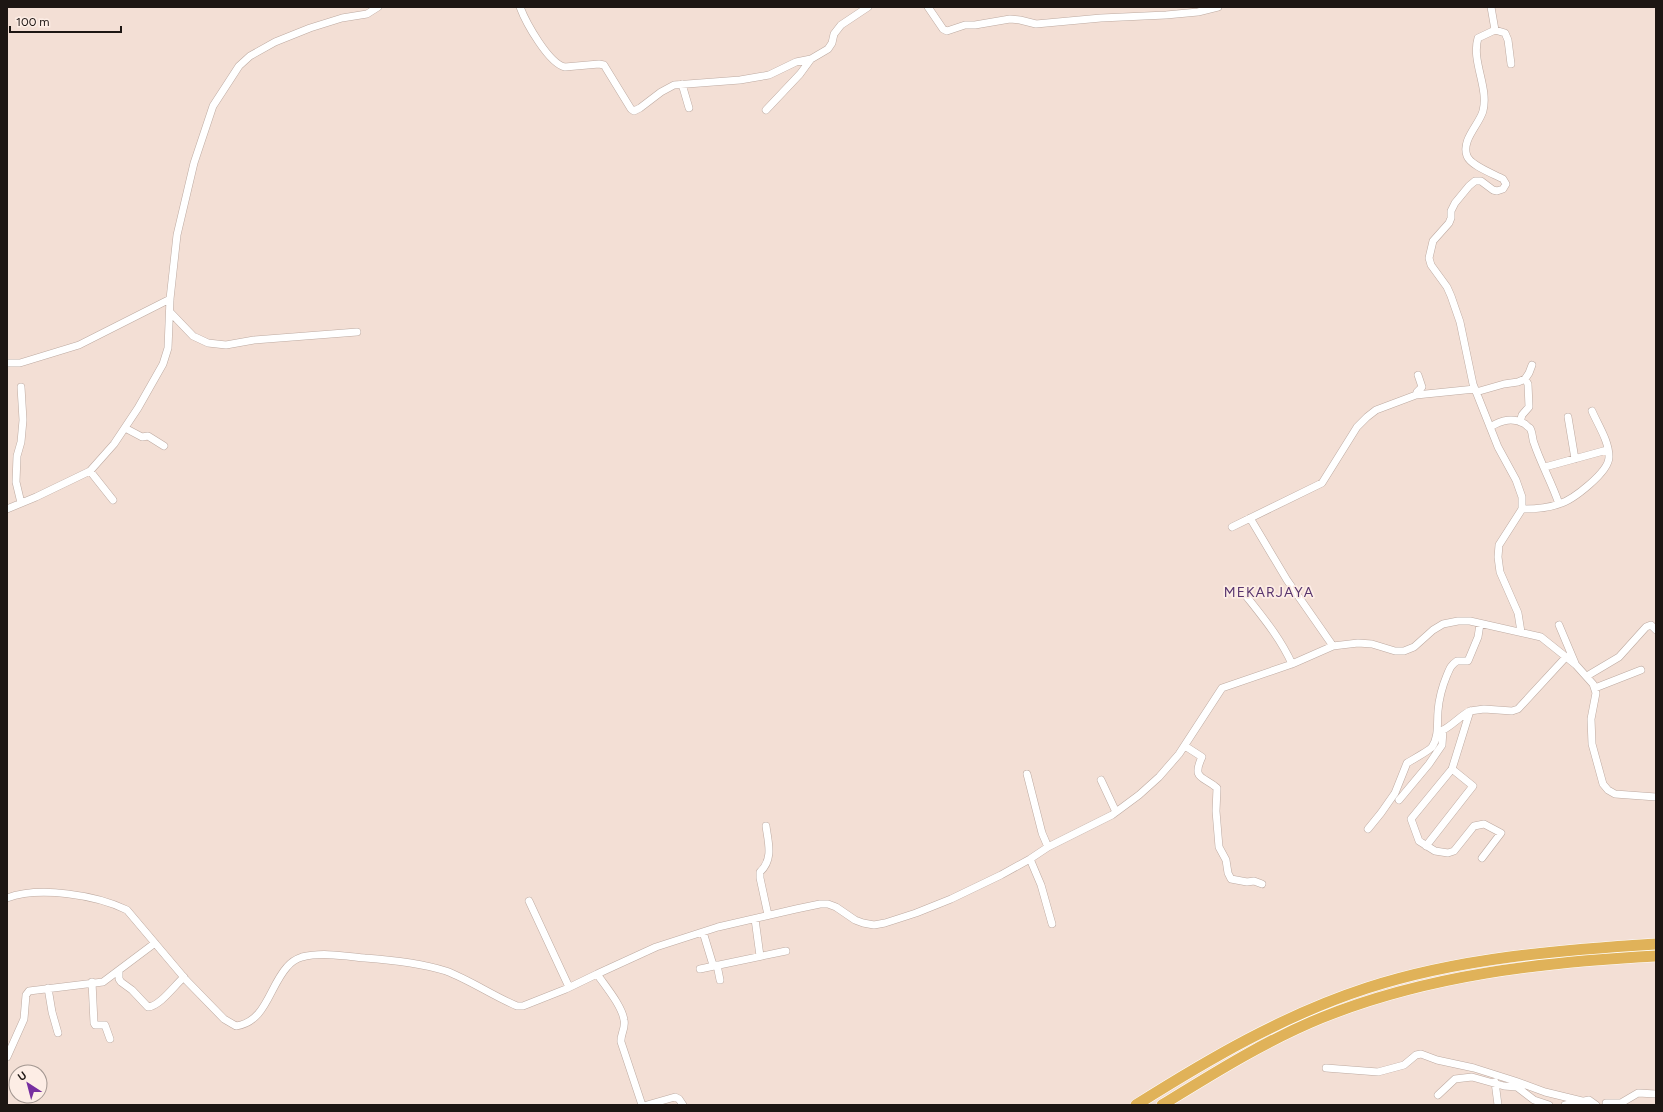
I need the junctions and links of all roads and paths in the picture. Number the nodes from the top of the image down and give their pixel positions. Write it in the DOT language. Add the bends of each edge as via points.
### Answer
graph roads {
  1 [pos="378,7"];
  2 [pos="520,7"];
  3 [pos="868,7"];
  4 [pos="928,7"];
  5 [pos="1218,7"];
  6 [pos="1491,7"];
  7 [pos="1495,30"];
  8 [pos="811,59"];
  9 [pos="1511,64"];
  10 [pos="682,84"];
  11 [pos="689,108"];
  12 [pos="766,110"];
  13 [pos="170,299"];
  14 [pos="170,312"];
  15 [pos="357,332"];
  16 [pos="7,363"];
  17 [pos="1532,365"];
  18 [pos="1418,375"];
  19 [pos="1525,379"];
  20 [pos="21,387"];
  21 [pos="1475,390"];
  22 [pos="1416,395"];
  23 [pos="1592,411"];
  24 [pos="1568,417"];
  25 [pos="1520,422"];
  26 [pos="1490,427"];
  27 [pos="125,428"];
  28 [pos="164,446"];
  29 [pos="1607,450"];
  30 [pos="1575,459"];
  31 [pos="1545,467"];
  32 [pos="90,471"];
  33 [pos="113,500"];
  34 [pos="21,503"];
  35 [pos="1559,504"];
  36 [pos="7,508"];
  37 [pos="1522,508"];
  38 [pos="1250,518"];
  39 [pos="1232,527"];
  40 [pos="1243,592"];
  41 [pos="1480,624"];
  42 [pos="1559,626"];
  43 [pos="1656,630"];
  44 [pos="1521,632"];
  45 [pos="1333,646"];
  46 [pos="1566,657"];
  47 [pos="1292,664"];
  48 [pos="1576,665"];
  49 [pos="1641,670"];
  50 [pos="1587,676"];
  51 [pos="1595,688"];
  52 [pos="1470,711"];
  53 [pos="1185,746"];
  54 [pos="1452,769"];
  55 [pos="1028,774"];
  56 [pos="1101,780"];
  57 [pos="1656,797"];
  58 [pos="1398,800"];
  59 [pos="1116,812"];
  60 [pos="766,826"];
  61 [pos="1368,829"];
  62 [pos="1426,846"];
  63 [pos="1048,847"];
  64 [pos="1482,858"];
  65 [pos="1030,859"];
  66 [pos="1262,884"];
  67 [pos="7,898"];
  68 [pos="529,901"];
  69 [pos="768,914"];
  70 [pos="754,919"];
  71 [pos="1052,924"];
  72 [pos="703,932"];
  73 [pos="155,943"];
  74 [pos="1656,944"];
  75 [pos="786,952"];
  76 [pos="760,956"];
  77 [pos="1656,956"];
  78 [pos="715,965"];
  79 [pos="700,968"];
  80 [pos="119,971"];
  81 [pos="597,974"];
  82 [pos="184,977"];
  83 [pos="720,980"];
  84 [pos="92,982"];
  85 [pos="569,987"];
  86 [pos="48,988"];
  87 [pos="58,1033"];
  88 [pos="110,1039"];
  89 [pos="7,1057"];
  90 [pos="1326,1068"];
  91 [pos="1495,1082"];
  92 [pos="1656,1094"];
  93 [pos="1438,1095"];
  94 [pos="1582,1101"];
  95 [pos="1606,1103"];
  96 [pos="642,1105"];
  97 [pos="647,1105"];
  98 [pos="683,1105"];
  99 [pos="1136,1105"];
  100 [pos="1162,1105"];
  101 [pos="1498,1105"];
  102 [pos="1549,1105"];
  103 [pos="1565,1105"];
  104 [pos="1596,1105"];
  1 -- 13 [label="street" via="367,14 342,18 275,42 250,56 240,66 213,106 194,163 177,235"];
  2 -- 10 [label="street" via="538,40 555,63 565,67 604,65 631,109 640,108 661,92"];
  3 -- 8 [label="street" via="841,25 828,49"];
  4 -- 5 [label="street" via="940,27 947,31 965,25 1010,19 1036,24 1166,15"];
  6 -- 7 [label="street"];
  7 -- 9 [label="street" via="1506,33"];
  7 -- 21 [label="street" via="1478,38 1476,46 1484,100 1483,112 1466,147 1470,162 1503,179 1506,184 1504,189 1497,191 1481,181 1475,181 1469,186 1455,203 1449,223 1433,241 1429,258 1451,296 1460,322"];
  8 -- 10 [label="street" via="796,62 769,75"];
  8 -- 12 [label="street"];
  10 -- 11 [label="street"];
  13 -- 14 [label="street"];
  13 -- 16 [label="street" via="79,345 20,363"];
  14 -- 15 [label="street" via="193,336 208,343 226,345 254,340"];
  14 -- 27 [label="street" via="167,356"];
  17 -- 19 [label="street"];
  18 -- 22 [label="street" via="1422,387"];
  19 -- 21 [label="street"];
  19 -- 25 [label="street" via="1528,384 1529,406"];
  20 -- 34 [label="street" via="23,420 16,482"];
  21 -- 22 [label="street"];
  21 -- 26 [label="street"];
  22 -- 38 [label="street" via="1376,410 1357,426 1322,483"];
  23 -- 29 [label="street"];
  24 -- 30 [label="street"];
  25 -- 26 [label="street" via="1503,420"];
  25 -- 31 [label="street" via="1530,428 1533,442"];
  26 -- 37 [label="street" via="1516,480 1522,497"];
  27 -- 28 [label="street" via="142,437 148,436"];
  27 -- 32 [label="street"];
  29 -- 30 [label="street"];
  29 -- 35 [label="street" via="1609,457 1606,466 1584,489"];
  30 -- 31 [label="street"];
  31 -- 35 [label="street"];
  32 -- 33 [label="street"];
  32 -- 34 [label="street"];
  34 -- 36 [label="street"];
  35 -- 37 [label="street"];
  37 -- 44 [label="street" via="1499,545 1498,558 1500,572 1518,613"];
  38 -- 39 [label="street"];
  38 -- 45 [label="street" via="1287,580"];
  40 -- 47 [label="street" via="1271,628"];
  41 -- 44 [label="street"];
  41 -- 45 [label="street" via="1458,621 1443,624 1414,647 1404,651 1358,643"];
  41 -- 61 [label="street" via="1468,661 1457,661 1449,668 1440,694 1433,746 1407,763 1395,793"];
  42 -- 48 [label="street"];
  43 -- 50 [label="street" via="1651,625 1646,627 1619,657"];
  44 -- 46 [label="street" via="1542,637"];
  45 -- 47 [label="street"];
  46 -- 48 [label="street"];
  46 -- 52 [label="street" via="1518,709"];
  47 -- 53 [label="street" via="1222,688"];
  48 -- 50 [label="street"];
  49 -- 51 [label="street"];
  50 -- 51 [label="street"];
  51 -- 57 [label="street" via="1590,731 1605,787 1615,794"];
  52 -- 54 [label="street"];
  52 -- 58 [label="street" via="1443,730 1442,745"];
  53 -- 59 [label="street" via="1159,777"];
  53 -- 66 [label="street" via="1202,757 1198,765 1199,775 1217,788 1219,847 1231,879"];
  54 -- 62 [label="street" via="1411,819 1420,842"];
  54 -- 62 [label="street" via="1473,786"];
  55 -- 63 [label="street" via="1040,827"];
  56 -- 59 [label="street"];
  59 -- 63 [label="street"];
  60 -- 69 [label="street" via="769,859 760,872 760,878"];
  62 -- 64 [label="street" via="1448,854 1454,851 1474,826 1484,824 1502,832"];
  63 -- 65 [label="street"];
  65 -- 69 [label="street" via="950,899 885,923 863,923 828,904"];
  65 -- 71 [label="street" via="1041,885"];
  67 -- 73 [label="street" via="44,893 76,895 115,905 127,910"];
  68 -- 85 [label="street"];
  69 -- 70 [label="street"];
  70 -- 72 [label="street"];
  70 -- 76 [label="street"];
  72 -- 78 [label="street"];
  72 -- 81 [label="street" via="656,947"];
  73 -- 80 [label="street"];
  73 -- 82 [label="street"];
  74 -- 99 [label="highway" via="1551,952 1480,962 1429,971 1367,988 1314,1008 1255,1035 1206,1061"];
  75 -- 76 [label="street"];
  76 -- 78 [label="street"];
  77 -- 100 [label="highway" via="1555,964 1483,974 1434,982 1373,1000 1322,1018 1261,1046"];
  78 -- 79 [label="street"];
  78 -- 83 [label="street"];
  80 -- 82 [label="street" via="119,979 148,1007 153,1007 165,998"];
  80 -- 84 [label="street" via="103,982"];
  81 -- 85 [label="street"];
  81 -- 96 [label="street" via="622,1013 625,1022 621,1038"];
  82 -- 85 [label="street" via="224,1019 236,1026 258,1016 285,969 301,957 348,956 408,962 447,972 516,1006 523,1006"];
  84 -- 86 [label="street"];
  84 -- 88 [label="street" via="94,1023 105,1025"];
  86 -- 87 [label="street"];
  86 -- 89 [label="street" via="27,992 24,1019"];
  90 -- 94 [label="street" via="1378,1072 1404,1065 1421,1054"];
  91 -- 93 [label="street" via="1472,1076 1459,1078 1447,1085"];
  91 -- 101 [label="street"];
  91 -- 102 [label="street" via="1517,1087 1534,1100"];
  92 -- 95 [label="street" via="1638,1093 1621,1103"];
  94 -- 103 [label="street"];
  94 -- 104 [label="street" via="1589,1100"];
  97 -- 98 [label="street" via="675,1097"];
}
